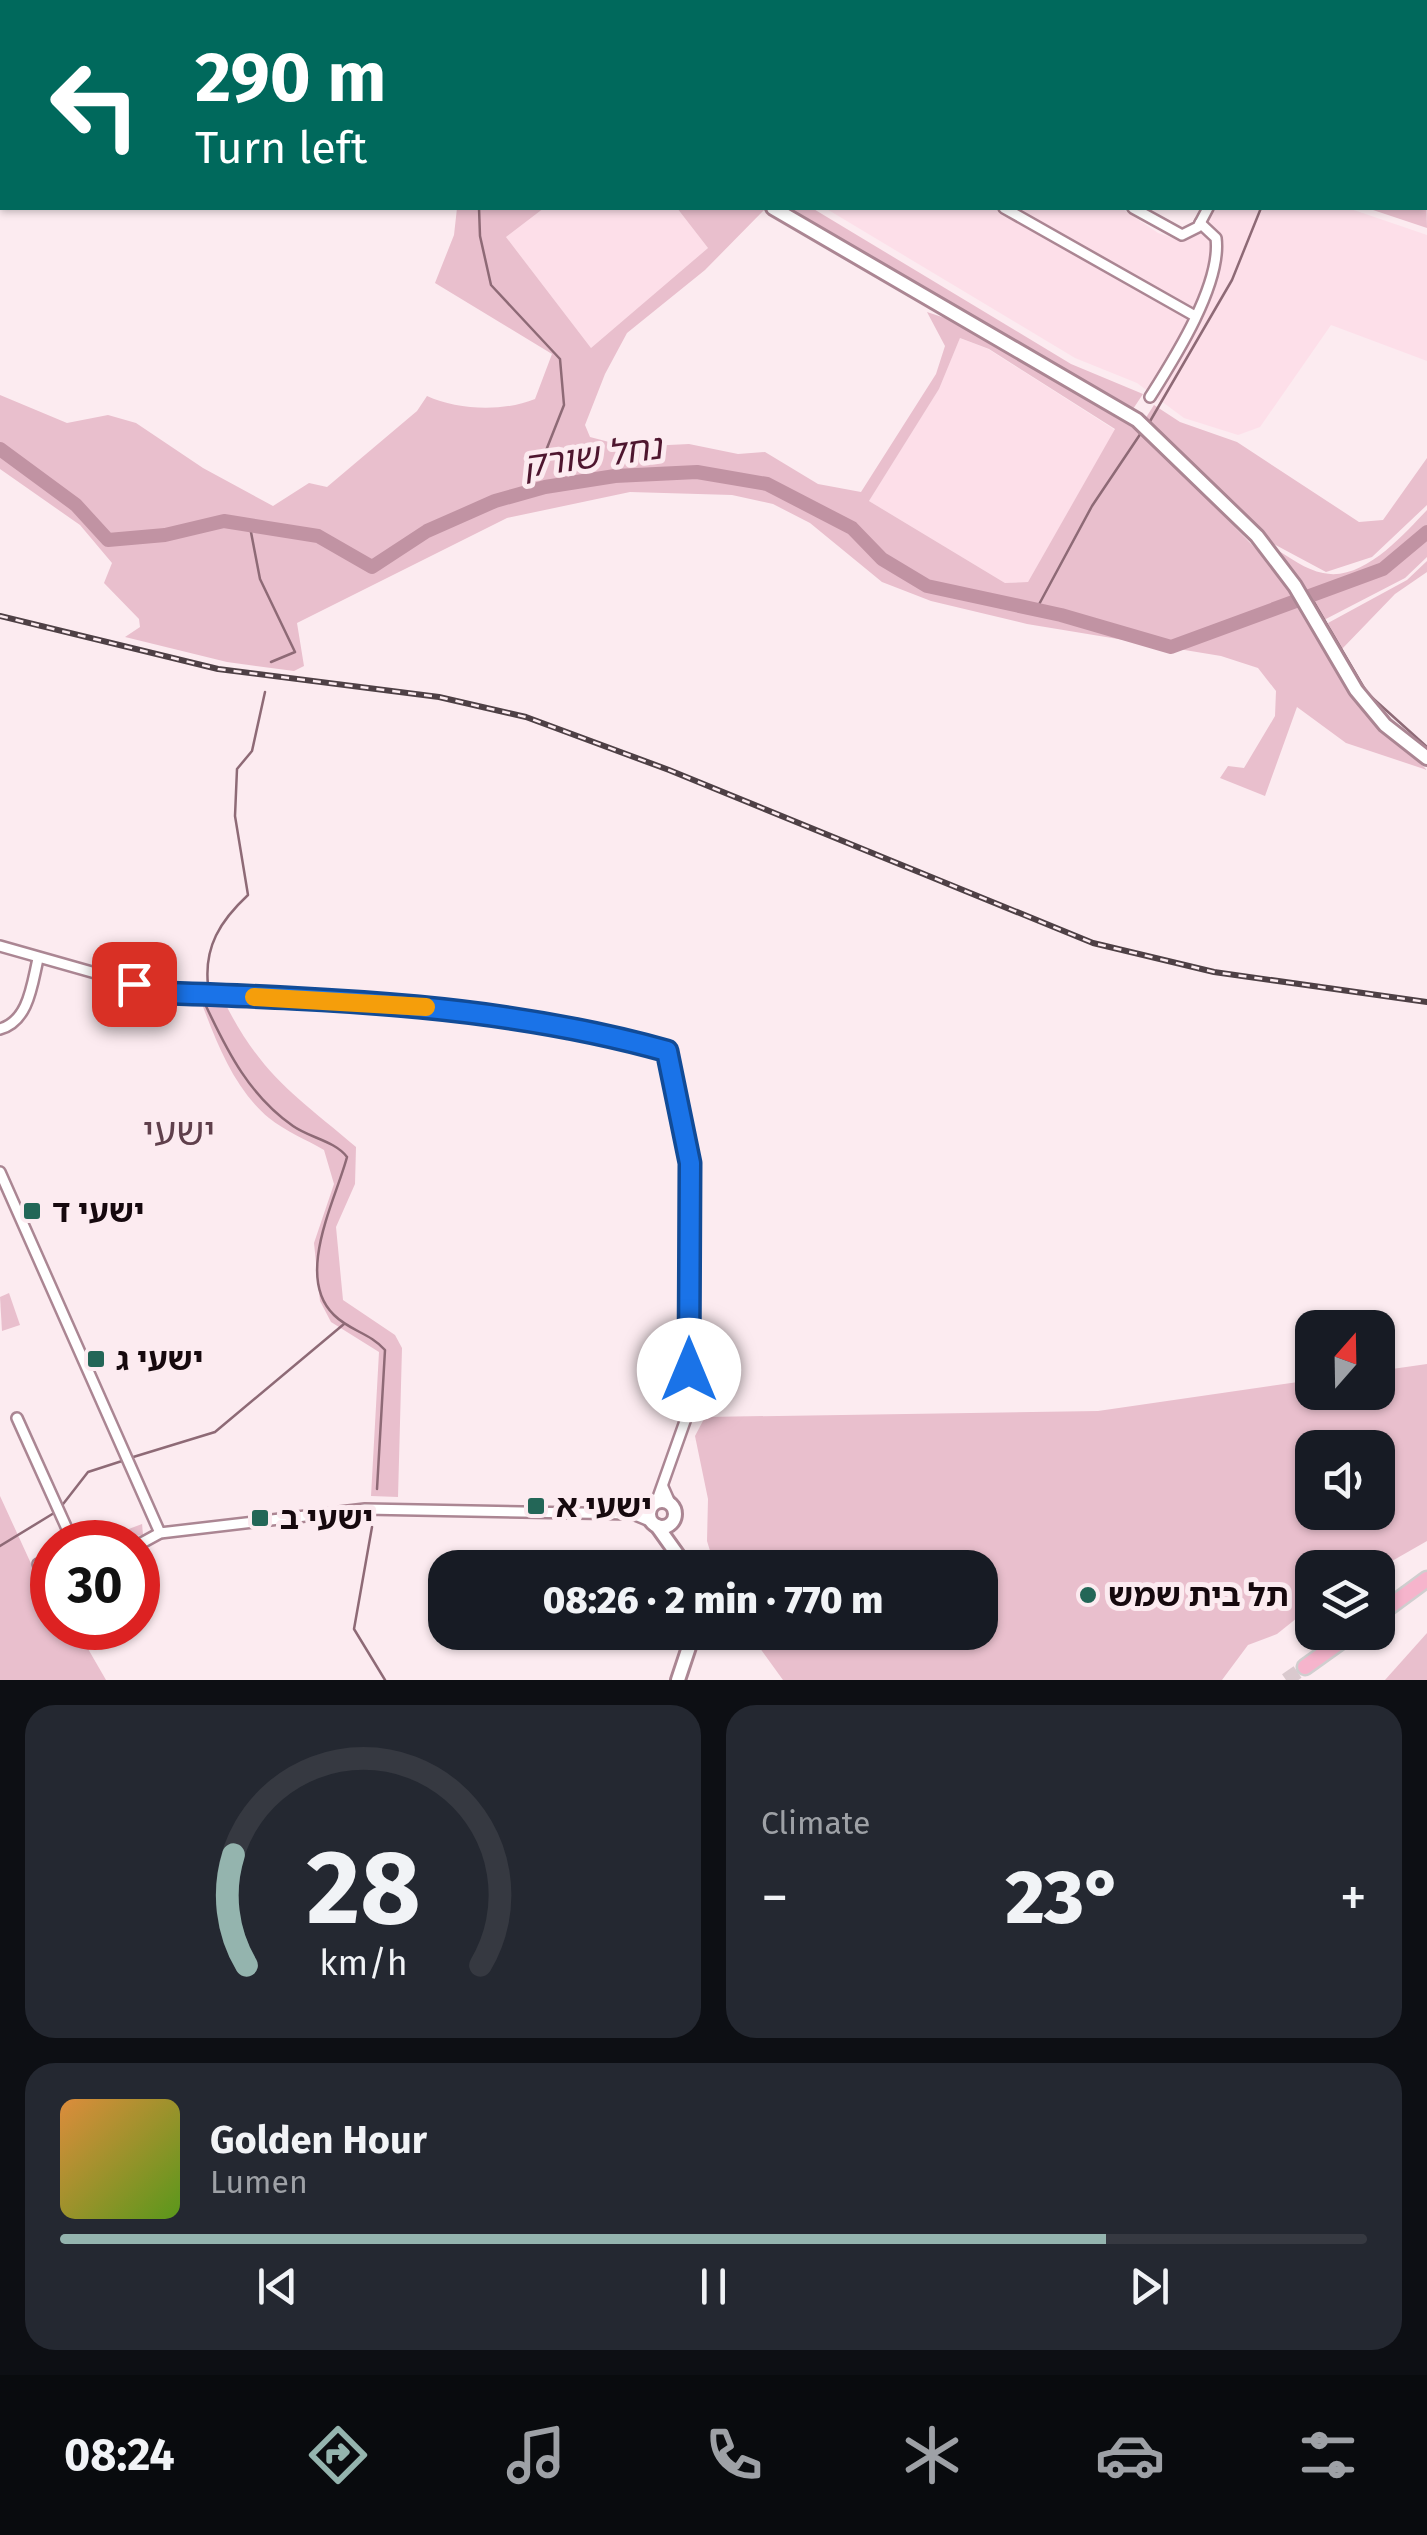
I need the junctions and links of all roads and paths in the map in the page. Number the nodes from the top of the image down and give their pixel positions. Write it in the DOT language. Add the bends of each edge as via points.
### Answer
graph roads {
  1 [pos="776,210"];
  2 [pos="1008,210"];
  3 [pos="1137,210"];
  4 [pos="1207,210"];
  5 [pos="1200,223"];
  6 [pos="1195,316"];
  7 [pos="1150,397"];
  8 [pos="1427,758"];
  9 [pos="0,946"];
  10 [pos="38,959"];
  11 [pos="0,1028"];
  12 [pos="1,1177"];
  13 [pos="17,1418"];
  14 [pos="662,1484"];
  15 [pos="654,1505"];
  16 [pos="671,1505"];
  17 [pos="633,1514"];
  18 [pos="63,1520"];
  19 [pos="154,1520"];
  20 [pos="673,1521"];
  21 [pos="655,1524"];
  22 [pos="160,1533"];
  23 [pos="673,1544"];
  24 [pos="676,1550"];
  25 [pos="1424,1579"];
  26 [pos="1395,1602"];
  27 [pos="688,1650"];
  28 [pos="1329,1650"];
  29 [pos="1305,1667"];
  30 [pos="678,1680"];
  1 -- 8 [label="main road" via="1137,420 1257,536 1356,690"];
  2 -- 6 [label="street"];
  3 -- 5 [label="street" via="1182,235"];
  4 -- 5 [label="street"];
  5 -- 6 [label="street" via="1217,244"];
  6 -- 7 [label="street"];
  9 -- 10 [label="street"];
  10 -- 11 [label="street" via="22,1014"];
  10 -- 14 [label="street" via="166,993 528,1018 667,1051 690,1163 689,1410"];
  12 -- 19 [label="street"];
  13 -- 18 [label="street"];
  14 -- 15 [label="street"];
  14 -- 16 [label="street"];
  15 -- 16 [label="main road"];
  15 -- 17 [label="street"];
  15 -- 21 [label="main road"];
  16 -- 20 [label="main road"];
  17 -- 21 [label="street"];
  17 -- 22 [label="street" via="364,1508"];
  20 -- 21 [label="main road"];
  20 -- 23 [label="main road"];
  21 -- 23 [label="main road"];
  23 -- 24 [label="main road"];
  25 -- 26 [label="highway"];
  27 -- 30 [label="main road"];
  28 -- 29 [label="highway"];
}
